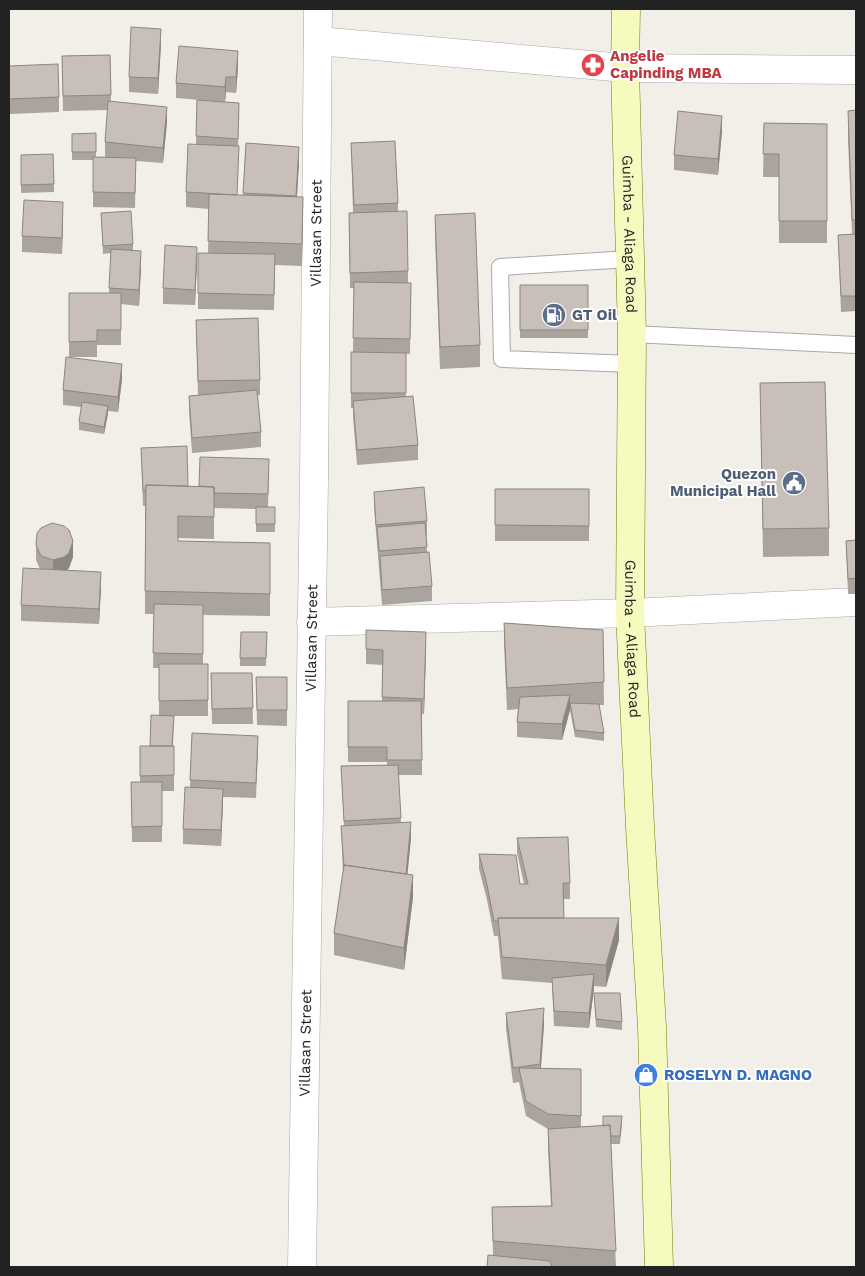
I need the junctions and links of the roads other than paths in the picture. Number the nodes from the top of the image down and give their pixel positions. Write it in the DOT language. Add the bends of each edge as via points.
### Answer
graph roads {
  1 [pos="318,9"];
  2 [pos="626,9"];
  3 [pos="318,41"];
  4 [pos="625,68"];
  5 [pos="856,70"];
  6 [pos="630,259"];
  7 [pos="632,334"];
  8 [pos="856,345"];
  9 [pos="632,364"];
  10 [pos="856,602"];
  11 [pos="630,612"];
  12 [pos="311,622"];
  13 [pos="302,1267"];
  14 [pos="659,1267"];
  1 -- 3 [label="street, Villasan Street"];
  2 -- 4 [label="main road, Guimba - Aliaga Road"];
  3 -- 4 [label="street"];
  3 -- 12 [label="street, Villasan Street"];
  4 -- 5 [label="street"];
  4 -- 6 [label="main road, Guimba - Aliaga Road"];
  6 -- 7 [label="main road, Guimba - Aliaga Road"];
  6 -- 9 [label="lane" via="500,267 502,359"];
  7 -- 8 [label="lane"];
  7 -- 9 [label="main road, Guimba - Aliaga Road"];
  9 -- 11 [label="main road, Guimba - Aliaga Road"];
  10 -- 11 [label="street"];
  11 -- 12 [label="street"];
  11 -- 14 [label="main road, Guimba - Aliaga Road" via="652,1028"];
  12 -- 13 [label="street, Villasan Street"];
}
